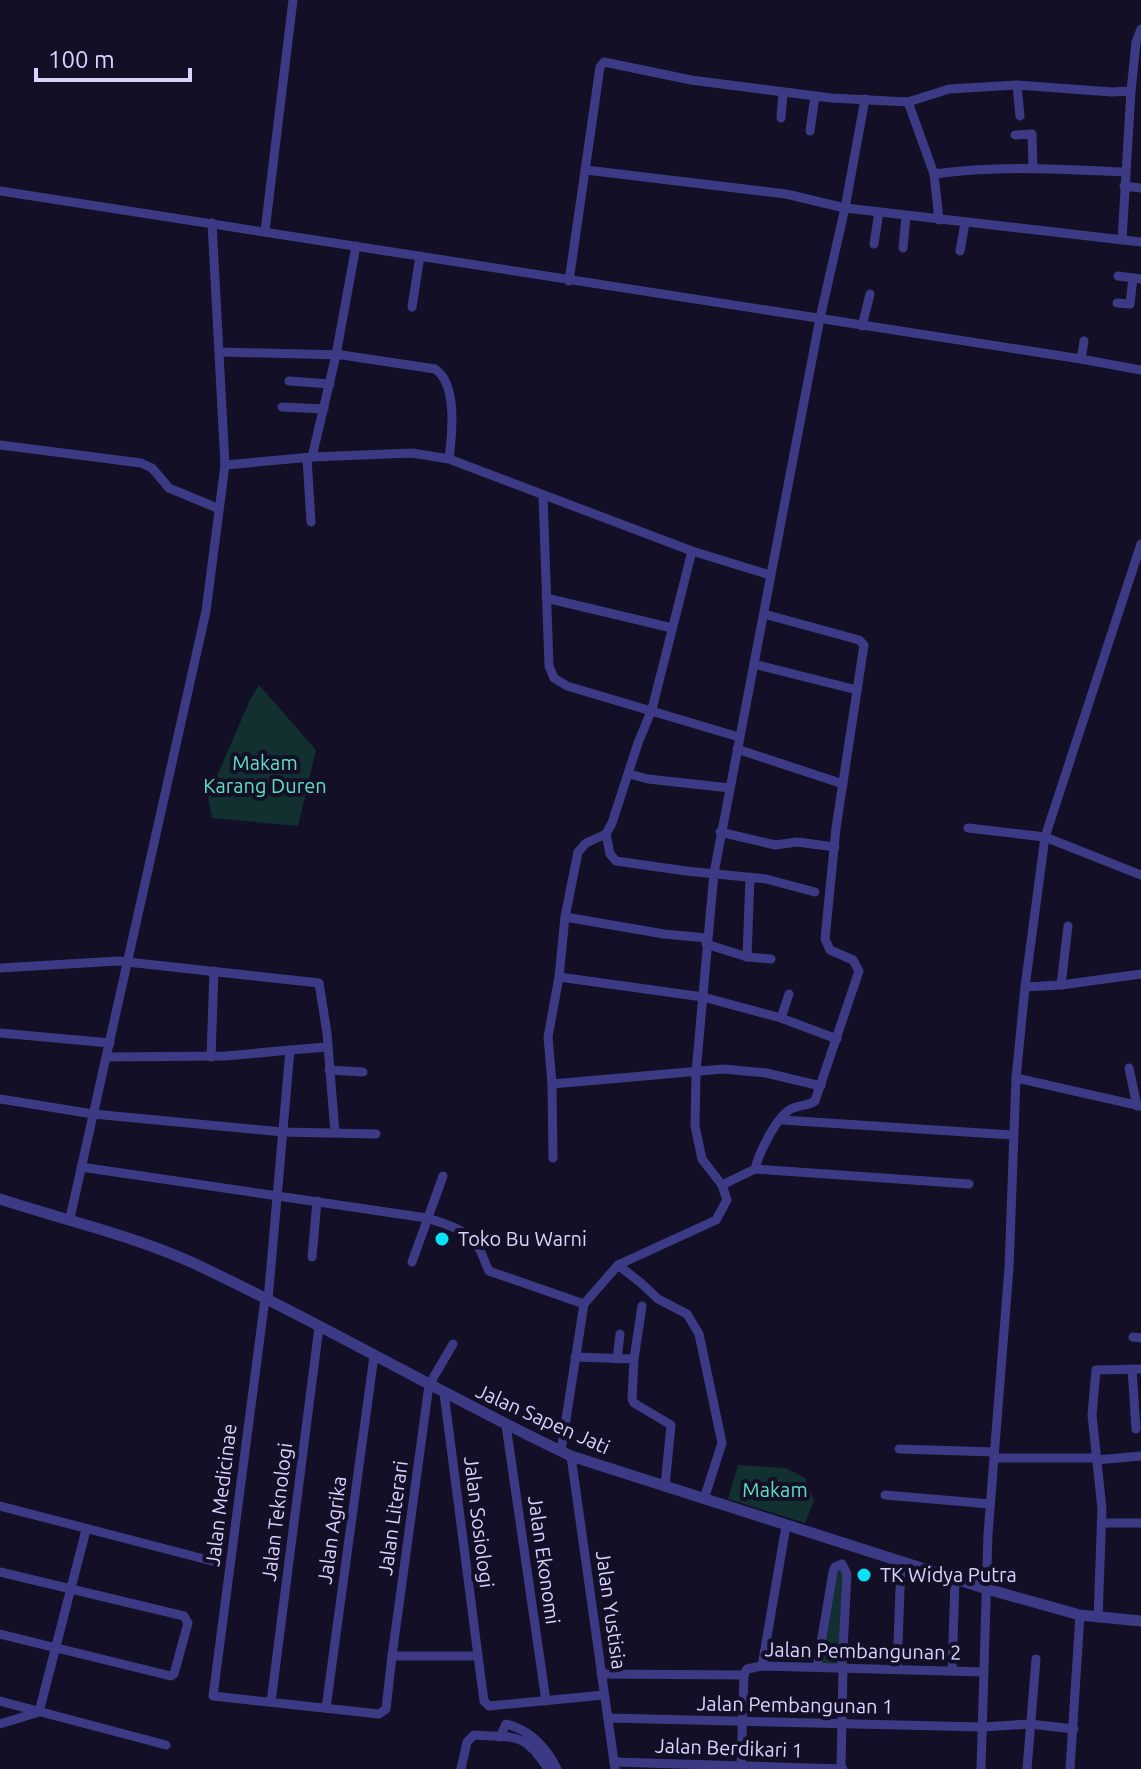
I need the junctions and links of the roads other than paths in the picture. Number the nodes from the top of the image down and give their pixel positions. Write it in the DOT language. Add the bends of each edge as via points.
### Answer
graph roads {
  1 [pos="293,0"];
  2 [pos="1141,29"];
  3 [pos="1017,85"];
  4 [pos="1131,91"];
  5 [pos="783,92"];
  6 [pos="815,96"];
  7 [pos="865,99"];
  8 [pos="908,102"];
  9 [pos="1020,116"];
  10 [pos="781,118"];
  11 [pos="810,131"];
  12 [pos="1015,135"];
  13 [pos="1033,169"];
  14 [pos="586,170"];
  15 [pos="1124,172"];
  16 [pos="934,174"];
  17 [pos="1124,186"];
  18 [pos="1141,188"];
  19 [pos="0,191"];
  20 [pos="845,208"];
  21 [pos="879,212"];
  22 [pos="906,216"];
  23 [pos="939,220"];
  24 [pos="212,223"];
  25 [pos="965,223"];
  26 [pos="265,231"];
  27 [pos="1122,240"];
  28 [pos="1141,242"];
  29 [pos="874,244"];
  30 [pos="356,246"];
  31 [pos="903,248"];
  32 [pos="960,251"];
  33 [pos="420,256"];
  34 [pos="1118,276"];
  35 [pos="1137,278"];
  36 [pos="569,281"];
  37 [pos="870,294"];
  38 [pos="1117,303"];
  39 [pos="412,307"];
  40 [pos="820,318"];
  41 [pos="862,326"];
  42 [pos="1084,341"];
  43 [pos="220,352"];
  44 [pos="336,355"];
  45 [pos="1081,359"];
  46 [pos="1141,370"];
  47 [pos="289,381"];
  48 [pos="330,384"];
  49 [pos="282,407"];
  50 [pos="324,409"];
  51 [pos="0,445"];
  52 [pos="310,457"];
  53 [pos="449,459"];
  54 [pos="225,465"];
  55 [pos="543,496"];
  56 [pos="217,508"];
  57 [pos="311,522"];
  58 [pos="1141,544"];
  59 [pos="692,551"];
  60 [pos="770,575"];
  61 [pos="546,598"];
  62 [pos="764,614"];
  63 [pos="672,628"];
  64 [pos="754,664"];
  65 [pos="857,690"];
  66 [pos="652,709"];
  67 [pos="739,737"];
  68 [pos="737,749"];
  69 [pos="629,774"];
  70 [pos="843,784"];
  71 [pos="730,788"];
  72 [pos="968,828"];
  73 [pos="720,832"];
  74 [pos="606,834"];
  75 [pos="1045,837"];
  76 [pos="835,847"];
  77 [pos="714,873"];
  78 [pos="1141,875"];
  79 [pos="750,877"];
  80 [pos="815,892"];
  81 [pos="565,917"];
  82 [pos="1068,926"];
  83 [pos="706,941"];
  84 [pos="747,957"];
  85 [pos="771,959"];
  86 [pos="127,961"];
  87 [pos="0,968"];
  88 [pos="214,971"];
  89 [pos="1141,974"];
  90 [pos="559,977"];
  91 [pos="1061,985"];
  92 [pos="1025,987"];
  93 [pos="789,994"];
  94 [pos="703,997"];
  95 [pos="781,1018"];
  96 [pos="0,1033"];
  97 [pos="837,1039"];
  98 [pos="110,1043"];
  99 [pos="327,1047"];
  100 [pos="290,1050"];
  101 [pos="107,1057"];
  102 [pos="211,1057"];
  103 [pos="1129,1068"];
  104 [pos="329,1070"];
  105 [pos="363,1072"];
  106 [pos="696,1072"];
  107 [pos="1016,1078"];
  108 [pos="552,1084"];
  109 [pos="821,1086"];
  110 [pos="0,1099"];
  111 [pos="1139,1106"];
  112 [pos="93,1114"];
  113 [pos="782,1120"];
  114 [pos="283,1132"];
  115 [pos="335,1133"];
  116 [pos="376,1134"];
  117 [pos="1012,1135"];
  118 [pos="553,1158"];
  119 [pos="81,1167"];
  120 [pos="755,1169"];
  121 [pos="443,1176"];
  122 [pos="969,1184"];
  123 [pos="722,1185"];
  124 [pos="277,1196"];
  125 [pos="0,1199"];
  126 [pos="317,1201"];
  127 [pos="70,1218"];
  128 [pos="427,1218"];
  129 [pos="312,1257"];
  130 [pos="412,1262"];
  131 [pos="618,1265"];
  132 [pos="266,1300"];
  133 [pos="584,1304"];
  134 [pos="642,1306"];
  135 [pos="319,1327"];
  136 [pos="620,1334"];
  137 [pos="453,1344"];
  138 [pos="374,1356"];
  139 [pos="575,1357"];
  140 [pos="617,1359"];
  141 [pos="634,1359"];
  142 [pos="1136,1369"];
  143 [pos="429,1385"];
  144 [pos="444,1393"];
  145 [pos="506,1425"];
  146 [pos="1136,1429"];
  147 [pos="899,1449"];
  148 [pos="566,1453"];
  149 [pos="994,1455"];
  150 [pos="1141,1456"];
  151 [pos="1096,1459"];
  152 [pos="665,1486"];
  153 [pos="885,1495"];
  154 [pos="704,1499"];
  155 [pos="990,1504"];
  156 [pos="0,1506"];
  157 [pos="1101,1523"];
  158 [pos="1141,1523"];
  159 [pos="786,1526"];
  160 [pos="86,1530"];
  161 [pos="212,1561"];
  162 [pos="901,1563"];
  163 [pos="0,1572"];
  164 [pos="955,1579"];
  165 [pos="71,1589"];
  166 [pos="987,1589"];
  167 [pos="1080,1615"];
  168 [pos="1098,1618"];
  169 [pos="1141,1621"];
  170 [pos="0,1634"];
  171 [pos="56,1648"];
  172 [pos="392,1656"];
  173 [pos="478,1656"];
  174 [pos="1036,1659"];
  175 [pos="762,1666"];
  176 [pos="817,1667"];
  177 [pos="842,1668"];
  178 [pos="897,1669"];
  179 [pos="952,1671"];
  180 [pos="984,1672"];
  181 [pos="601,1674"];
  182 [pos="744,1675"];
  183 [pos="604,1695"];
  184 [pos="0,1701"];
  185 [pos="546,1701"];
  186 [pos="271,1702"];
  187 [pos="326,1708"];
  188 [pos="39,1712"];
  189 [pos="608,1718"];
  190 [pos="742,1722"];
  191 [pos="0,1724"];
  192 [pos="843,1724"];
  193 [pos="1030,1724"];
  194 [pos="982,1727"];
  195 [pos="1074,1729"];
  196 [pos="501,1732"];
  197 [pos="166,1745"];
  198 [pos="614,1766"];
  199 [pos="741,1768"];
  200 [pos="461,1769"];
  201 [pos="548,1769"];
  202 [pos="557,1769"];
  203 [pos="842,1769"];
  204 [pos="981,1769"];
  205 [pos="1027,1769"];
  206 [pos="1070,1769"];
  1 -- 26 [label="street"];
  2 -- 4 [label="street"];
  3 -- 4 [label="street"];
  3 -- 8 [label="street" via="949,89"];
  3 -- 9 [label="street"];
  4 -- 15 [label="street"];
  5 -- 6 [label="street"];
  5 -- 10 [label="street"];
  5 -- 14 [label="street" via="604,62"];
  6 -- 7 [label="street"];
  6 -- 11 [label="street"];
  7 -- 8 [label="street"];
  7 -- 20 [label="street"];
  8 -- 16 [label="street"];
  12 -- 13 [label="street" via="1032,134"];
  13 -- 15 [label="street"];
  13 -- 16 [label="street"];
  14 -- 20 [label="street" via="786,194"];
  14 -- 36 [label="street"];
  15 -- 17 [label="street"];
  16 -- 23 [label="street"];
  17 -- 18 [label="street"];
  17 -- 27 [label="street"];
  19 -- 24 [label="street"];
  20 -- 21 [label="street"];
  20 -- 40 [label="street"];
  21 -- 22 [label="street"];
  21 -- 29 [label="street"];
  22 -- 23 [label="street"];
  22 -- 31 [label="street"];
  23 -- 25 [label="street"];
  24 -- 26 [label="street"];
  24 -- 43 [label="street"];
  25 -- 27 [label="street"];
  25 -- 32 [label="street"];
  26 -- 30 [label="street"];
  27 -- 28 [label="street"];
  30 -- 33 [label="street"];
  30 -- 44 [label="street"];
  33 -- 36 [label="street"];
  33 -- 39 [label="street"];
  34 -- 35 [label="street"];
  35 -- 38 [label="street" via="1130,304"];
  36 -- 40 [label="street"];
  37 -- 41 [label="street"];
  40 -- 41 [label="street"];
  40 -- 60 [label="street"];
  41 -- 45 [label="street"];
  42 -- 45 [label="street"];
  43 -- 44 [label="street"];
  43 -- 54 [label="street"];
  44 -- 48 [label="street"];
  44 -- 53 [label="street" via="440,373 453,429"];
  45 -- 46 [label="street"];
  47 -- 48 [label="street"];
  48 -- 50 [label="street"];
  49 -- 50 [label="street"];
  50 -- 52 [label="street"];
  51 -- 56 [label="street" via="141,463 169,488"];
  52 -- 53 [label="street" via="412,453"];
  52 -- 54 [label="street"];
  52 -- 57 [label="street"];
  53 -- 55 [label="street"];
  54 -- 56 [label="street"];
  55 -- 59 [label="street"];
  55 -- 61 [label="street"];
  56 -- 86 [label="street" via="206,611"];
  58 -- 75 [label="street"];
  59 -- 60 [label="street"];
  59 -- 63 [label="street"];
  60 -- 62 [label="street"];
  61 -- 63 [label="street"];
  61 -- 66 [label="street" via="554,678"];
  62 -- 64 [label="street"];
  62 -- 65 [label="street" via="863,642"];
  63 -- 66 [label="street"];
  64 -- 65 [label="street"];
  64 -- 67 [label="street"];
  65 -- 70 [label="street"];
  66 -- 67 [label="street"];
  66 -- 69 [label="street"];
  67 -- 68 [label="street"];
  68 -- 70 [label="street"];
  68 -- 71 [label="street"];
  69 -- 71 [label="street"];
  69 -- 74 [label="street"];
  70 -- 76 [label="street"];
  71 -- 73 [label="street"];
  72 -- 75 [label="street"];
  73 -- 76 [label="street" via="775,845"];
  73 -- 77 [label="street"];
  74 -- 77 [label="street" via="616,861"];
  74 -- 81 [label="street" via="578,852"];
  75 -- 78 [label="street"];
  75 -- 92 [label="street"];
  76 -- 97 [label="street" via="826,943 834,953 853,960 859,971"];
  77 -- 79 [label="street"];
  77 -- 83 [label="street"];
  79 -- 80 [label="street"];
  79 -- 84 [label="street"];
  81 -- 83 [label="street"];
  81 -- 90 [label="street"];
  82 -- 91 [label="street"];
  83 -- 84 [label="street"];
  83 -- 94 [label="street"];
  84 -- 85 [label="street"];
  86 -- 87 [label="street"];
  86 -- 88 [label="street"];
  86 -- 98 [label="street"];
  88 -- 99 [label="street" via="319,983"];
  88 -- 102 [label="street"];
  89 -- 91 [label="street"];
  90 -- 94 [label="street"];
  90 -- 108 [label="street" via="549,1024"];
  91 -- 92 [label="street"];
  92 -- 107 [label="street"];
  93 -- 95 [label="street"];
  94 -- 95 [label="street"];
  94 -- 106 [label="street"];
  95 -- 97 [label="street"];
  96 -- 98 [label="street"];
  97 -- 109 [label="street"];
  98 -- 101 [label="street"];
  99 -- 100 [label="street"];
  99 -- 104 [label="street"];
  100 -- 102 [label="street"];
  100 -- 114 [label="street, Jalan Medicinae"];
  101 -- 102 [label="street"];
  101 -- 112 [label="street"];
  103 -- 111 [label="street"];
  104 -- 105 [label="street"];
  104 -- 115 [label="street"];
  106 -- 108 [label="street"];
  106 -- 109 [label="street" via="746,1071"];
  106 -- 123 [label="street" via="700,1151"];
  107 -- 111 [label="street"];
  107 -- 117 [label="street"];
  108 -- 118 [label="street"];
  109 -- 113 [label="street" via="813,1103 792,1108"];
  110 -- 112 [label="street"];
  112 -- 114 [label="street"];
  112 -- 119 [label="street"];
  113 -- 117 [label="street"];
  113 -- 120 [label="street" via="763,1146"];
  114 -- 115 [label="street"];
  114 -- 124 [label="street, Jalan Medicinae"];
  115 -- 116 [label="street"];
  117 -- 149 [label="street"];
  119 -- 124 [label="street"];
  119 -- 127 [label="street"];
  120 -- 122 [label="street"];
  120 -- 123 [label="street"];
  121 -- 128 [label="street"];
  123 -- 131 [label="street" via="727,1200 716,1220"];
  124 -- 126 [label="street"];
  124 -- 132 [label="street, Jalan Medicinae"];
  125 -- 127 [label="street, Jalan Sapen Jati"];
  126 -- 128 [label="street"];
  126 -- 129 [label="street"];
  127 -- 132 [label="street, Jalan Sapen Jati" via="179,1257"];
  128 -- 130 [label="street"];
  128 -- 133 [label="street" via="470,1238 489,1271"];
  131 -- 133 [label="street"];
  131 -- 154 [label="street" via="658,1299 687,1314 699,1334 722,1443"];
  132 -- 135 [label="street, Jalan Sapen Jati"];
  132 -- 186 [label="street, Jalan Medicinae" via="213,1696"];
  133 -- 139 [label="street, Jalan Yustisia"];
  134 -- 141 [label="street"];
  135 -- 138 [label="street, Jalan Sapen Jati"];
  135 -- 186 [label="street, Jalan Teknologi"];
  136 -- 140 [label="street"];
  137 -- 143 [label="street"];
  138 -- 143 [label="street, Jalan Sapen Jati"];
  138 -- 187 [label="street, Jalan Agrika"];
  139 -- 140 [label="street"];
  139 -- 148 [label="street, Jalan Yustisia"];
  140 -- 141 [label="street"];
  141 -- 152 [label="street" via="633,1402 672,1428"];
  142 -- 146 [label="street"];
  142 -- 151 [label="street" via="1096,1370"];
  143 -- 144 [label="street, Jalan Sapen Jati"];
  143 -- 172 [label="street, Jalan Literari"];
  144 -- 145 [label="street, Jalan Sapen Jati"];
  144 -- 173 [label="street, Jalan Sosiologi"];
  145 -- 148 [label="street, Jalan Sapen Jati"];
  145 -- 185 [label="street, Jalan Ekonomi"];
  147 -- 149 [label="street"];
  148 -- 152 [label="street, Jalan Sapen Jati"];
  148 -- 181 [label="street, Jalan Yustisia"];
  149 -- 151 [label="street"];
  149 -- 155 [label="street"];
  150 -- 151 [label="street"];
  151 -- 157 [label="street"];
  152 -- 154 [label="street, Jalan Sapen Jati"];
  153 -- 155 [label="street"];
  154 -- 159 [label="street, Jalan Sapen Jati"];
  155 -- 166 [label="street"];
  156 -- 160 [label="street"];
  157 -- 158 [label="street"];
  157 -- 168 [label="street"];
  159 -- 162 [label="street, Jalan Sapen Jati"];
  159 -- 175 [label="street"];
  160 -- 161 [label="street"];
  160 -- 165 [label="street"];
  162 -- 164 [label="street, Jalan Sapen Jati"];
  162 -- 178 [label="street"];
  163 -- 165 [label="street"];
  164 -- 166 [label="street, Jalan Sapen Jati"];
  164 -- 179 [label="street"];
  165 -- 171 [label="street"];
  165 -- 171 [label="street" via="184,1616 188,1623 171,1676"];
  166 -- 167 [label="street, Jalan Sapen Jati"];
  166 -- 180 [label="street"];
  167 -- 168 [label="street, Jalan Sapen Jati"];
  167 -- 195 [label="street"];
  168 -- 169 [label="street, Jalan Sapen Jati"];
  170 -- 171 [label="street"];
  171 -- 188 [label="street"];
  172 -- 173 [label="street"];
  172 -- 187 [label="street, Jalan Literari" via="386,1709 375,1714"];
  173 -- 185 [label="street, Jalan Sosiologi" via="486,1705"];
  174 -- 193 [label="street"];
  175 -- 176 [label="street, Jalan Pembangunan 2"];
  175 -- 182 [label="street, Jalan Pembangunan 2" via="747,1669"];
  176 -- 177 [label="street, Jalan Pembangunan 2"];
  176 -- 177 [label="street" via="833,1572 842,1564 847,1574"];
  177 -- 178 [label="street, Jalan Pembangunan 2"];
  177 -- 192 [label="street"];
  178 -- 179 [label="street, Jalan Pembangunan 2"];
  179 -- 180 [label="street, Jalan Pembangunan 2"];
  180 -- 194 [label="street"];
  181 -- 182 [label="street, Jalan Pembangunan 2"];
  181 -- 183 [label="street, Jalan Yustisia"];
  182 -- 190 [label="street"];
  183 -- 185 [label="street"];
  183 -- 189 [label="street, Jalan Yustisia"];
  184 -- 188 [label="street"];
  186 -- 187 [label="street"];
  188 -- 191 [label="street"];
  188 -- 197 [label="street"];
  189 -- 190 [label="street, Jalan Pembangunan 1"];
  189 -- 198 [label="street, Jalan Yustisia"];
  190 -- 192 [label="street, Jalan Pembangunan 1"];
  190 -- 199 [label="street"];
  192 -- 194 [label="street, Jalan Pembangunan 1"];
  192 -- 203 [label="street"];
  193 -- 194 [label="street, Jalan Pembangunan 1"];
  193 -- 195 [label="street, Jalan Pembangunan 1"];
  193 -- 205 [label="street"];
  194 -- 204 [label="street"];
  195 -- 206 [label="street"];
  196 -- 200 [label="street" via="471,1736"];
  196 -- 201 [label="street" via="527,1741"];
  196 -- 202 [label="street" via="508,1724 535,1738"];
  198 -- 199 [label="street, Jalan Berdikari 1"];
  199 -- 203 [label="street, Jalan Berdikari 1"];
}
